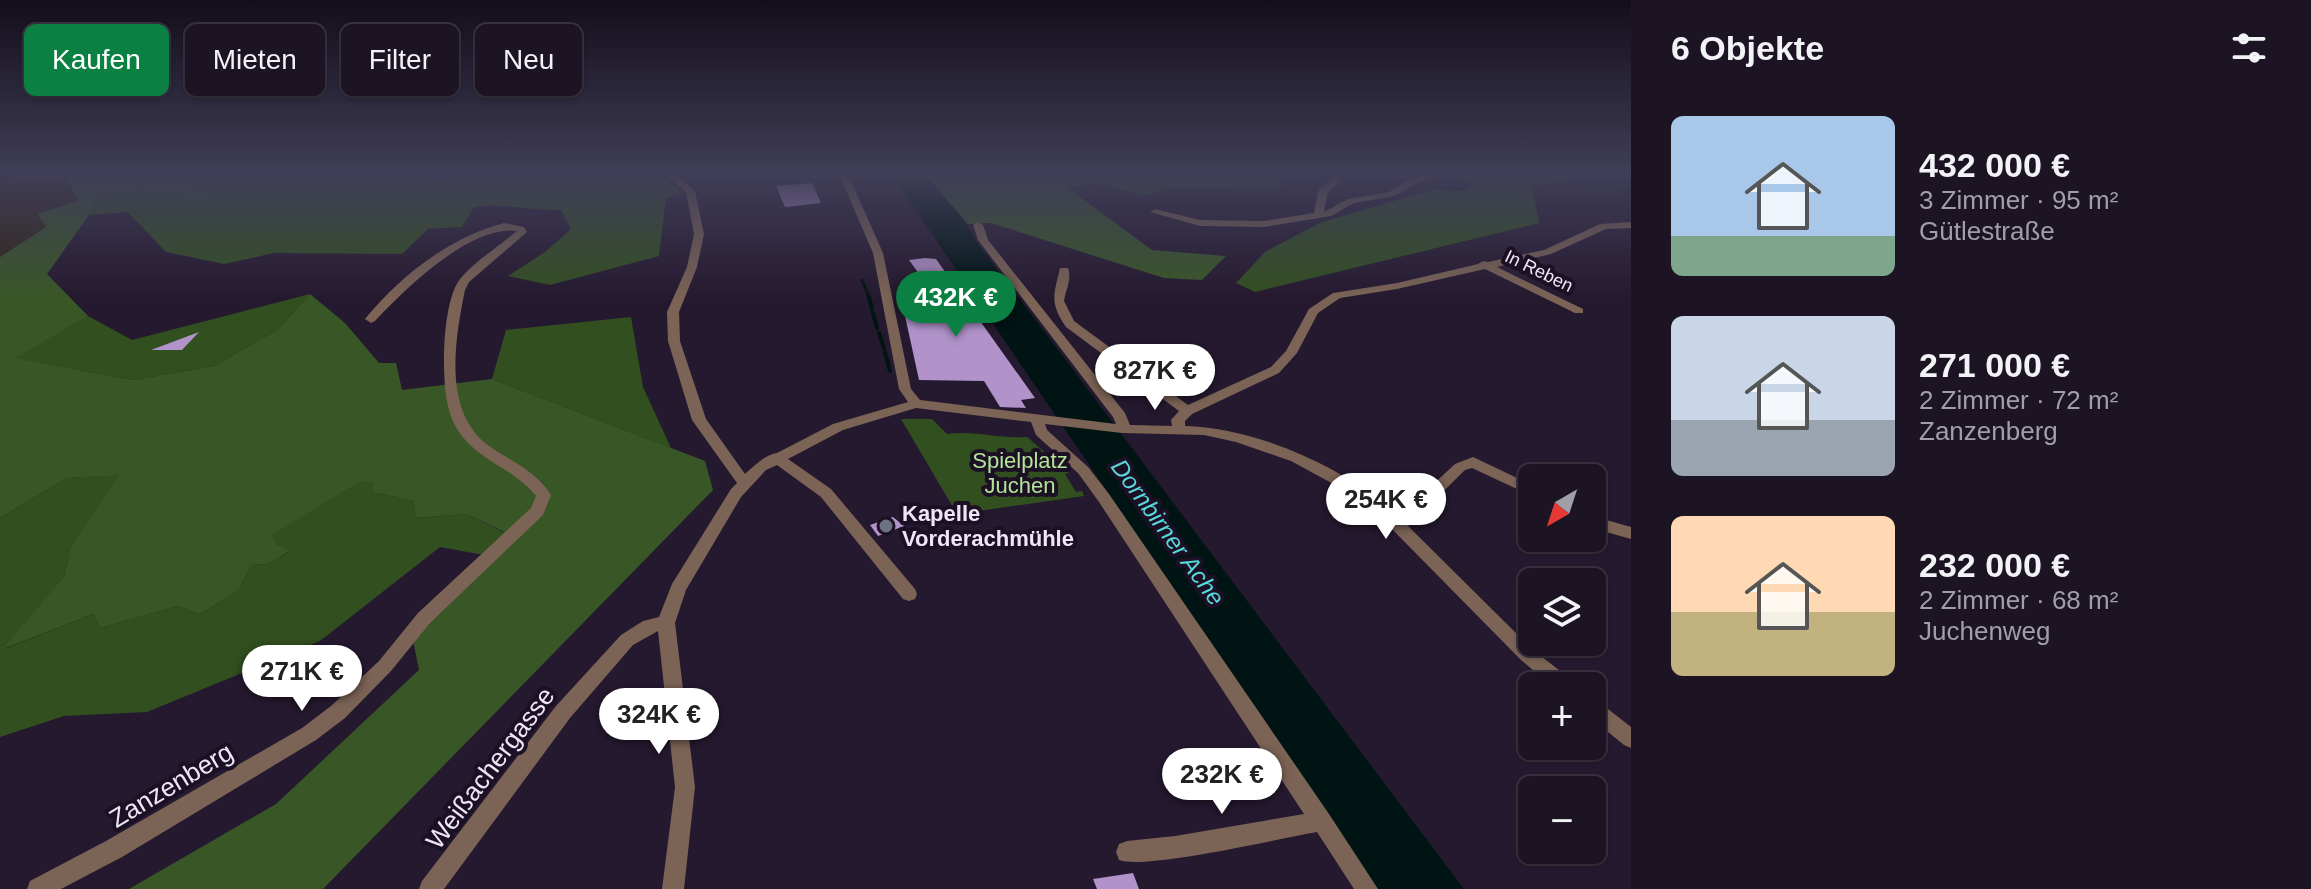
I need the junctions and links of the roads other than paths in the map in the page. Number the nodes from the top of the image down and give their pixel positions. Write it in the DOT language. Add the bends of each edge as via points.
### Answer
graph roads {
  1 [pos="695,215"];
  2 [pos="861,215"];
  3 [pos="1169,215"];
  4 [pos="1311,215"];
  5 [pos="978,225"];
  6 [pos="1631,225"];
  7 [pos="1483,264"];
  8 [pos="1064,270"];
  9 [pos="1579,311"];
  10 [pos="371,319"];
  11 [pos="1085,335"];
  12 [pos="1062,342"];
  13 [pos="916,404"];
  14 [pos="1187,411"];
  15 [pos="1046,421"];
  16 [pos="1125,429"];
  17 [pos="1179,431"];
  18 [pos="776,457"];
  19 [pos="746,481"];
  20 [pos="1518,484"];
  21 [pos="1398,526"];
  22 [pos="1606,526"];
  23 [pos="1631,533"];
  24 [pos="909,594"];
  25 [pos="666,623"];
  26 [pos="1548,672"];
  27 [pos="1606,719"];
  28 [pos="1631,739"];
  29 [pos="1322,821"];
  30 [pos="1127,852"];
  31 [pos="38,889"];
  32 [pos="430,889"];
  33 [pos="673,889"];
  34 [pos="1367,889"];
  1 -- 19 [label="street" via="699,234 673,312 674,341 699,420"];
  2 -- 13 [label="street" via="878,253 905,389"];
  3 -- 4 [label="street" via="1231,225"];
  5 -- 12 [label="street" via="983,240"];
  6 -- 7 [label="street" via="1604,226 1565,247"];
  7 -- 9 [label="street, In Reben"];
  7 -- 14 [label="street" via="1328,299 1313,311 1291,353 1275,370"];
  8 -- 11 [label="street" via="1058,307"];
  10 -- 31 [label="street, Zanzenberg" via="409,279 450,251 493,227 520,229 459,290 451,365 456,419 470,437 532,478 544,495 538,511 424,618 338,712 309,734"];
  11 -- 12 [label="street"];
  11 -- 14 [label="street"];
  12 -- 16 [label="street"];
  13 -- 15 [label="street"];
  13 -- 18 [label="street" via="838,427"];
  14 -- 17 [label="street" via="1178,420"];
  15 -- 16 [label="street"];
  15 -- 29 [label="street" via="1041,432 1083,470 1104,498"];
  16 -- 17 [label="street"];
  17 -- 21 [label="street" via="1230,436 1296,458 1342,482"];
  18 -- 19 [label="street"];
  18 -- 24 [label="street" via="826,493"];
  19 -- 25 [label="street" via="678,589"];
  20 -- 21 [label="street" via="1473,462 1460,467"];
  21 -- 26 [label="street"];
  22 -- 23 [label="street"];
  25 -- 32 [label="street, Weißachergasse" via="649,626 627,640 580,692"];
  25 -- 33 [label="street" via="685,787"];
  27 -- 28 [label="street"];
  29 -- 30 [label="street"];
  29 -- 34 [label="street"];
}
